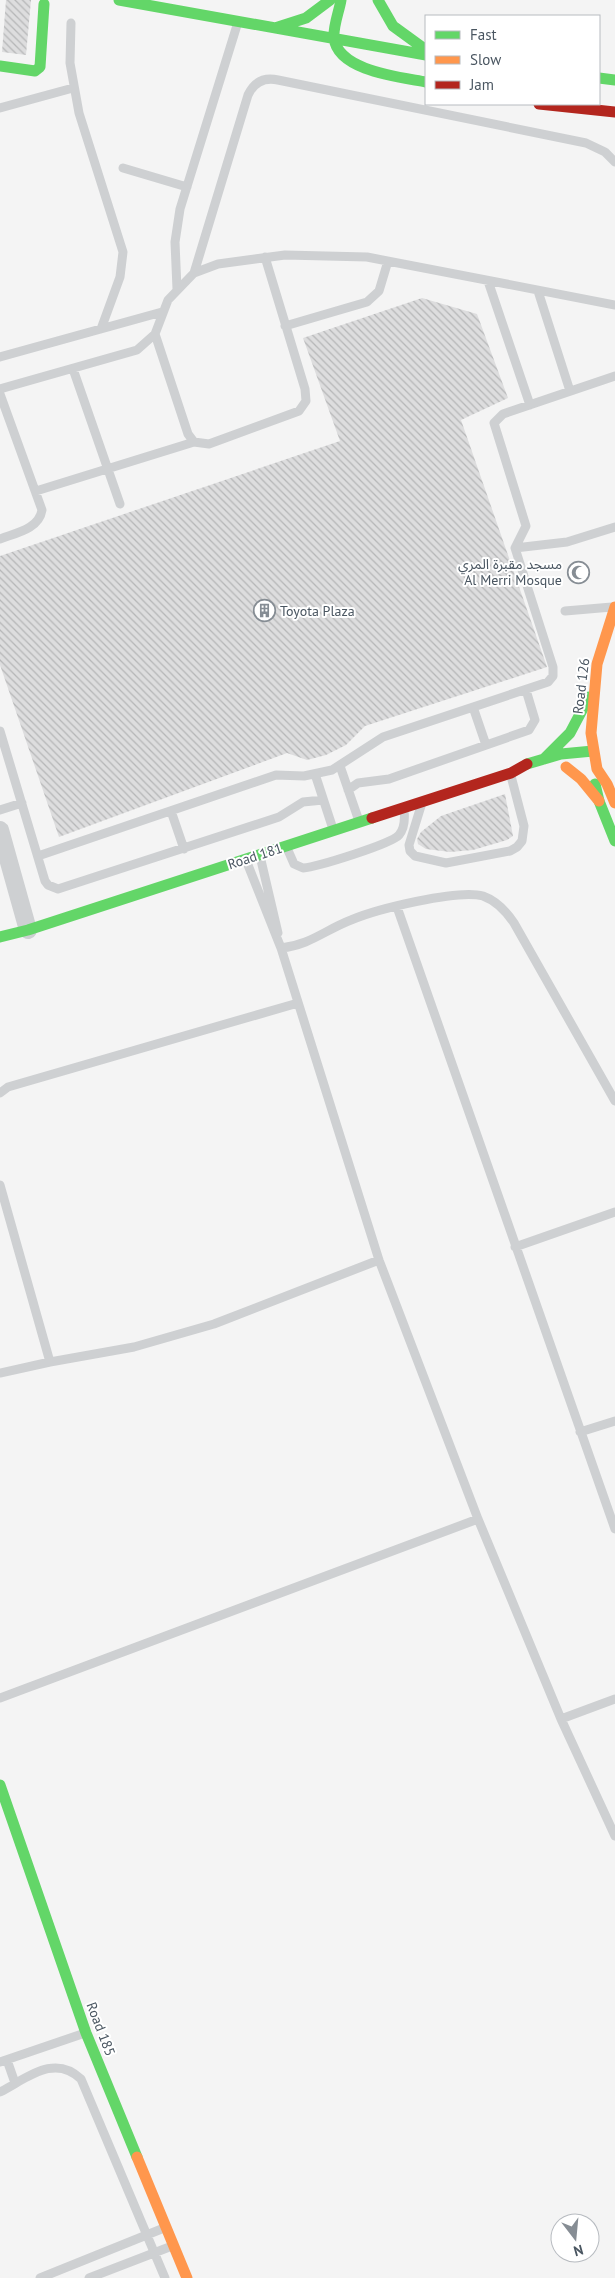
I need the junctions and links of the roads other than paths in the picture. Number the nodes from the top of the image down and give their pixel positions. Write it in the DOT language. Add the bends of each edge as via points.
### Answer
graph roads {
  1 [pos="119,0"];
  2 [pos="330,0"];
  3 [pos="341,0"];
  4 [pos="378,0"];
  5 [pos="44,4"];
  6 [pos="238,22"];
  7 [pos="71,23"];
  8 [pos="274,28"];
  9 [pos="334,39"];
  10 [pos="425,49"];
  11 [pos="425,55"];
  12 [pos="0,66"];
  13 [pos="600,78"];
  14 [pos="615,80"];
  15 [pos="425,82"];
  16 [pos="74,88"];
  17 [pos="548,105"];
  18 [pos="0,108"];
  19 [pos="615,112"];
  20 [pos="615,162"];
  21 [pos="123,168"];
  22 [pos="188,187"];
  23 [pos="265,257"];
  24 [pos="388,261"];
  25 [pos="194,274"];
  26 [pos="488,281"];
  27 [pos="177,289"];
  28 [pos="538,291"];
  29 [pos="615,306"];
  30 [pos="162,312"];
  31 [pos="285,326"];
  32 [pos="101,329"];
  33 [pos="154,334"];
  34 [pos="0,357"];
  35 [pos="73,369"];
  36 [pos="615,376"];
  37 [pos="0,389"];
  38 [pos="570,391"];
  39 [pos="0,394"];
  40 [pos="530,404"];
  41 [pos="194,442"];
  42 [pos="108,469"];
  43 [pos="36,491"];
  44 [pos="120,504"];
  45 [pos="615,527"];
  46 [pos="0,539"];
  47 [pos="516,548"];
  48 [pos="615,607"];
  49 [pos="565,611"];
  50 [pos="594,686"];
  51 [pos="526,690"];
  52 [pos="473,707"];
  53 [pos="0,731"];
  54 [pos="486,745"];
  55 [pos="544,759"];
  56 [pos="595,762"];
  57 [pos="340,766"];
  58 [pos="566,767"];
  59 [pos="315,774"];
  60 [pos="511,774"];
  61 [pos="348,790"];
  62 [pos="323,800"];
  63 [pos="423,800"];
  64 [pos="599,801"];
  65 [pos="22,803"];
  66 [pos="615,803"];
  67 [pos="404,807"];
  68 [pos="0,810"];
  69 [pos="171,811"];
  70 [pos="359,821"];
  71 [pos="0,830"];
  72 [pos="333,830"];
  73 [pos="615,841"];
  74 [pos="286,845"];
  75 [pos="184,849"];
  76 [pos="260,854"];
  77 [pos="38,856"];
  78 [pos="245,859"];
  79 [pos="397,907"];
  80 [pos="28,930"];
  81 [pos="0,937"];
  82 [pos="281,948"];
  83 [pos="298,1003"];
  84 [pos="0,1093"];
  85 [pos="615,1101"];
  86 [pos="0,1185"];
  87 [pos="615,1212"];
  88 [pos="515,1246"];
  89 [pos="379,1260"];
  90 [pos="50,1362"];
  91 [pos="0,1373"];
  92 [pos="615,1421"];
  93 [pos="580,1432"];
  94 [pos="478,1519"];
  95 [pos="615,1529"];
  96 [pos="0,1698"];
  97 [pos="615,1699"];
  98 [pos="560,1719"];
  99 [pos="0,1785"];
  100 [pos="615,1836"];
  101 [pos="86,2033"];
  102 [pos="4,2061"];
  103 [pos="15,2083"];
  104 [pos="0,2092"];
  105 [pos="165,2228"];
  106 [pos="146,2236"];
  107 [pos="172,2246"];
  108 [pos="154,2253"];
  109 [pos="40,2278"];
  110 [pos="88,2278"];
  111 [pos="165,2278"];
  112 [pos="187,2278"];
  1 -- 6 [label="street"];
  2 -- 8 [label="street" via="306,18"];
  3 -- 9 [label="street"];
  4 -- 10 [label="street" via="393,26"];
  5 -- 12 [label="street" via="40,68"];
  6 -- 8 [label="street"];
  6 -- 22 [label="lane"];
  7 -- 16 [label="lane" via="70,63"];
  8 -- 9 [label="street"];
  9 -- 11 [label="street"];
  9 -- 15 [label="street" via="339,54 345,59 367,68"];
  13 -- 14 [label="street"];
  16 -- 18 [label="lane"];
  16 -- 32 [label="lane" via="123,252 120,277"];
  17 -- 19 [label="street"];
  20 -- 25 [label="lane" via="596,147 581,142 266,79 255,85 248,95"];
  21 -- 22 [label="lane"];
  22 -- 27 [label="lane" via="180,209 175,242"];
  23 -- 24 [label="lane" via="324,255"];
  23 -- 25 [label="lane" via="218,264"];
  23 -- 31 [label="lane"];
  24 -- 26 [label="lane"];
  24 -- 31 [label="lane" via="379,291 367,302"];
  25 -- 27 [label="lane"];
  26 -- 28 [label="lane"];
  26 -- 40 [label="lane"];
  27 -- 30 [label="lane"];
  28 -- 29 [label="lane"];
  28 -- 38 [label="lane"];
  30 -- 32 [label="lane"];
  30 -- 33 [label="lane"];
  31 -- 41 [label="lane" via="305,390 303,407 294,414 209,444"];
  32 -- 34 [label="lane"];
  33 -- 35 [label="lane" via="138,350"];
  33 -- 41 [label="lane" via="188,434"];
  35 -- 37 [label="lane"];
  35 -- 42 [label="lane"];
  36 -- 38 [label="lane"];
  38 -- 40 [label="lane"];
  39 -- 43 [label="lane"];
  40 -- 47 [label="lane" via="499,416 494,423 526,526"];
  41 -- 42 [label="lane"];
  42 -- 43 [label="lane"];
  42 -- 44 [label="lane"];
  43 -- 46 [label="lane" via="42,510 38,522"];
  45 -- 47 [label="lane" via="567,542"];
  47 -- 51 [label="lane" via="554,671 548,682"];
  48 -- 49 [label="lane"];
  48 -- 50 [label="street, Road 126" via="606,629"];
  50 -- 55 [label="street" via="570,733"];
  50 -- 56 [label="street, Road 126"];
  51 -- 52 [label="lane"];
  51 -- 54 [label="lane" via="535,720 533,727"];
  52 -- 54 [label="lane"];
  52 -- 57 [label="lane" via="383,737"];
  53 -- 65 [label="lane"];
  54 -- 61 [label="lane" via="389,779 358,783"];
  55 -- 56 [label="street, Road 181"];
  55 -- 60 [label="street, Road 181" via="520,767"];
  56 -- 58 [label="street, Road 181"];
  56 -- 64 [label="street, Road 126"];
  56 -- 66 [label="street"];
  57 -- 59 [label="lane"];
  57 -- 61 [label="lane"];
  58 -- 60 [label="street, Road 181"];
  58 -- 64 [label="street"];
  59 -- 62 [label="lane"];
  59 -- 69 [label="lane" via="276,775"];
  60 -- 63 [label="street, Road 181"];
  60 -- 63 [label="lane" via="524,826 522,841 510,851 446,863 415,856 409,844"];
  61 -- 70 [label="lane"];
  62 -- 72 [label="lane"];
  62 -- 75 [label="lane" via="303,802 279,817"];
  63 -- 67 [label="street, Road 181"];
  64 -- 73 [label="street, Road 126"];
  65 -- 68 [label="lane"];
  65 -- 77 [label="lane"];
  67 -- 70 [label="street, Road 181"];
  67 -- 74 [label="lane" via="401,834 379,845 304,868 294,864"];
  69 -- 75 [label="lane"];
  69 -- 77 [label="lane"];
  70 -- 72 [label="street, Road 181"];
  71 -- 80 [label="street"];
  72 -- 74 [label="street, Road 181"];
  74 -- 76 [label="street, Road 181"];
  75 -- 77 [label="lane" via="58,890 45,881"];
  76 -- 78 [label="street, Road 181"];
  76 -- 82 [label="lane"];
  78 -- 80 [label="street, Road 181"];
  78 -- 82 [label="lane"];
  79 -- 82 [label="lane" via="362,916 312,941"];
  79 -- 85 [label="lane" via="468,894 489,899 506,911"];
  79 -- 88 [label="lane"];
  80 -- 81 [label="street, Road 181"];
  82 -- 83 [label="lane"];
  83 -- 84 [label="lane" via="8,1087"];
  83 -- 89 [label="lane"];
  86 -- 90 [label="lane"];
  87 -- 88 [label="lane"];
  88 -- 93 [label="lane"];
  89 -- 90 [label="lane" via="214,1324 134,1347"];
  89 -- 94 [label="lane"];
  90 -- 91 [label="lane"];
  92 -- 93 [label="lane"];
  93 -- 95 [label="lane"];
  94 -- 96 [label="lane"];
  94 -- 98 [label="lane"];
  97 -- 98 [label="lane"];
  98 -- 100 [label="lane"];
  99 -- 101 [label="street, Road 185"];
  101 -- 102 [label="lane"];
  101 -- 105 [label="street, Road 185"];
  102 -- 103 [label="lane"];
  103 -- 104 [label="lane"];
  103 -- 106 [label="lane" via="53,2066 68,2070 81,2079"];
  105 -- 106 [label="lane"];
  105 -- 107 [label="street, Road 185"];
  106 -- 108 [label="lane"];
  106 -- 109 [label="lane"];
  107 -- 108 [label="lane"];
  107 -- 112 [label="street, Road 185"];
  108 -- 110 [label="lane"];
  108 -- 111 [label="lane"];
}
